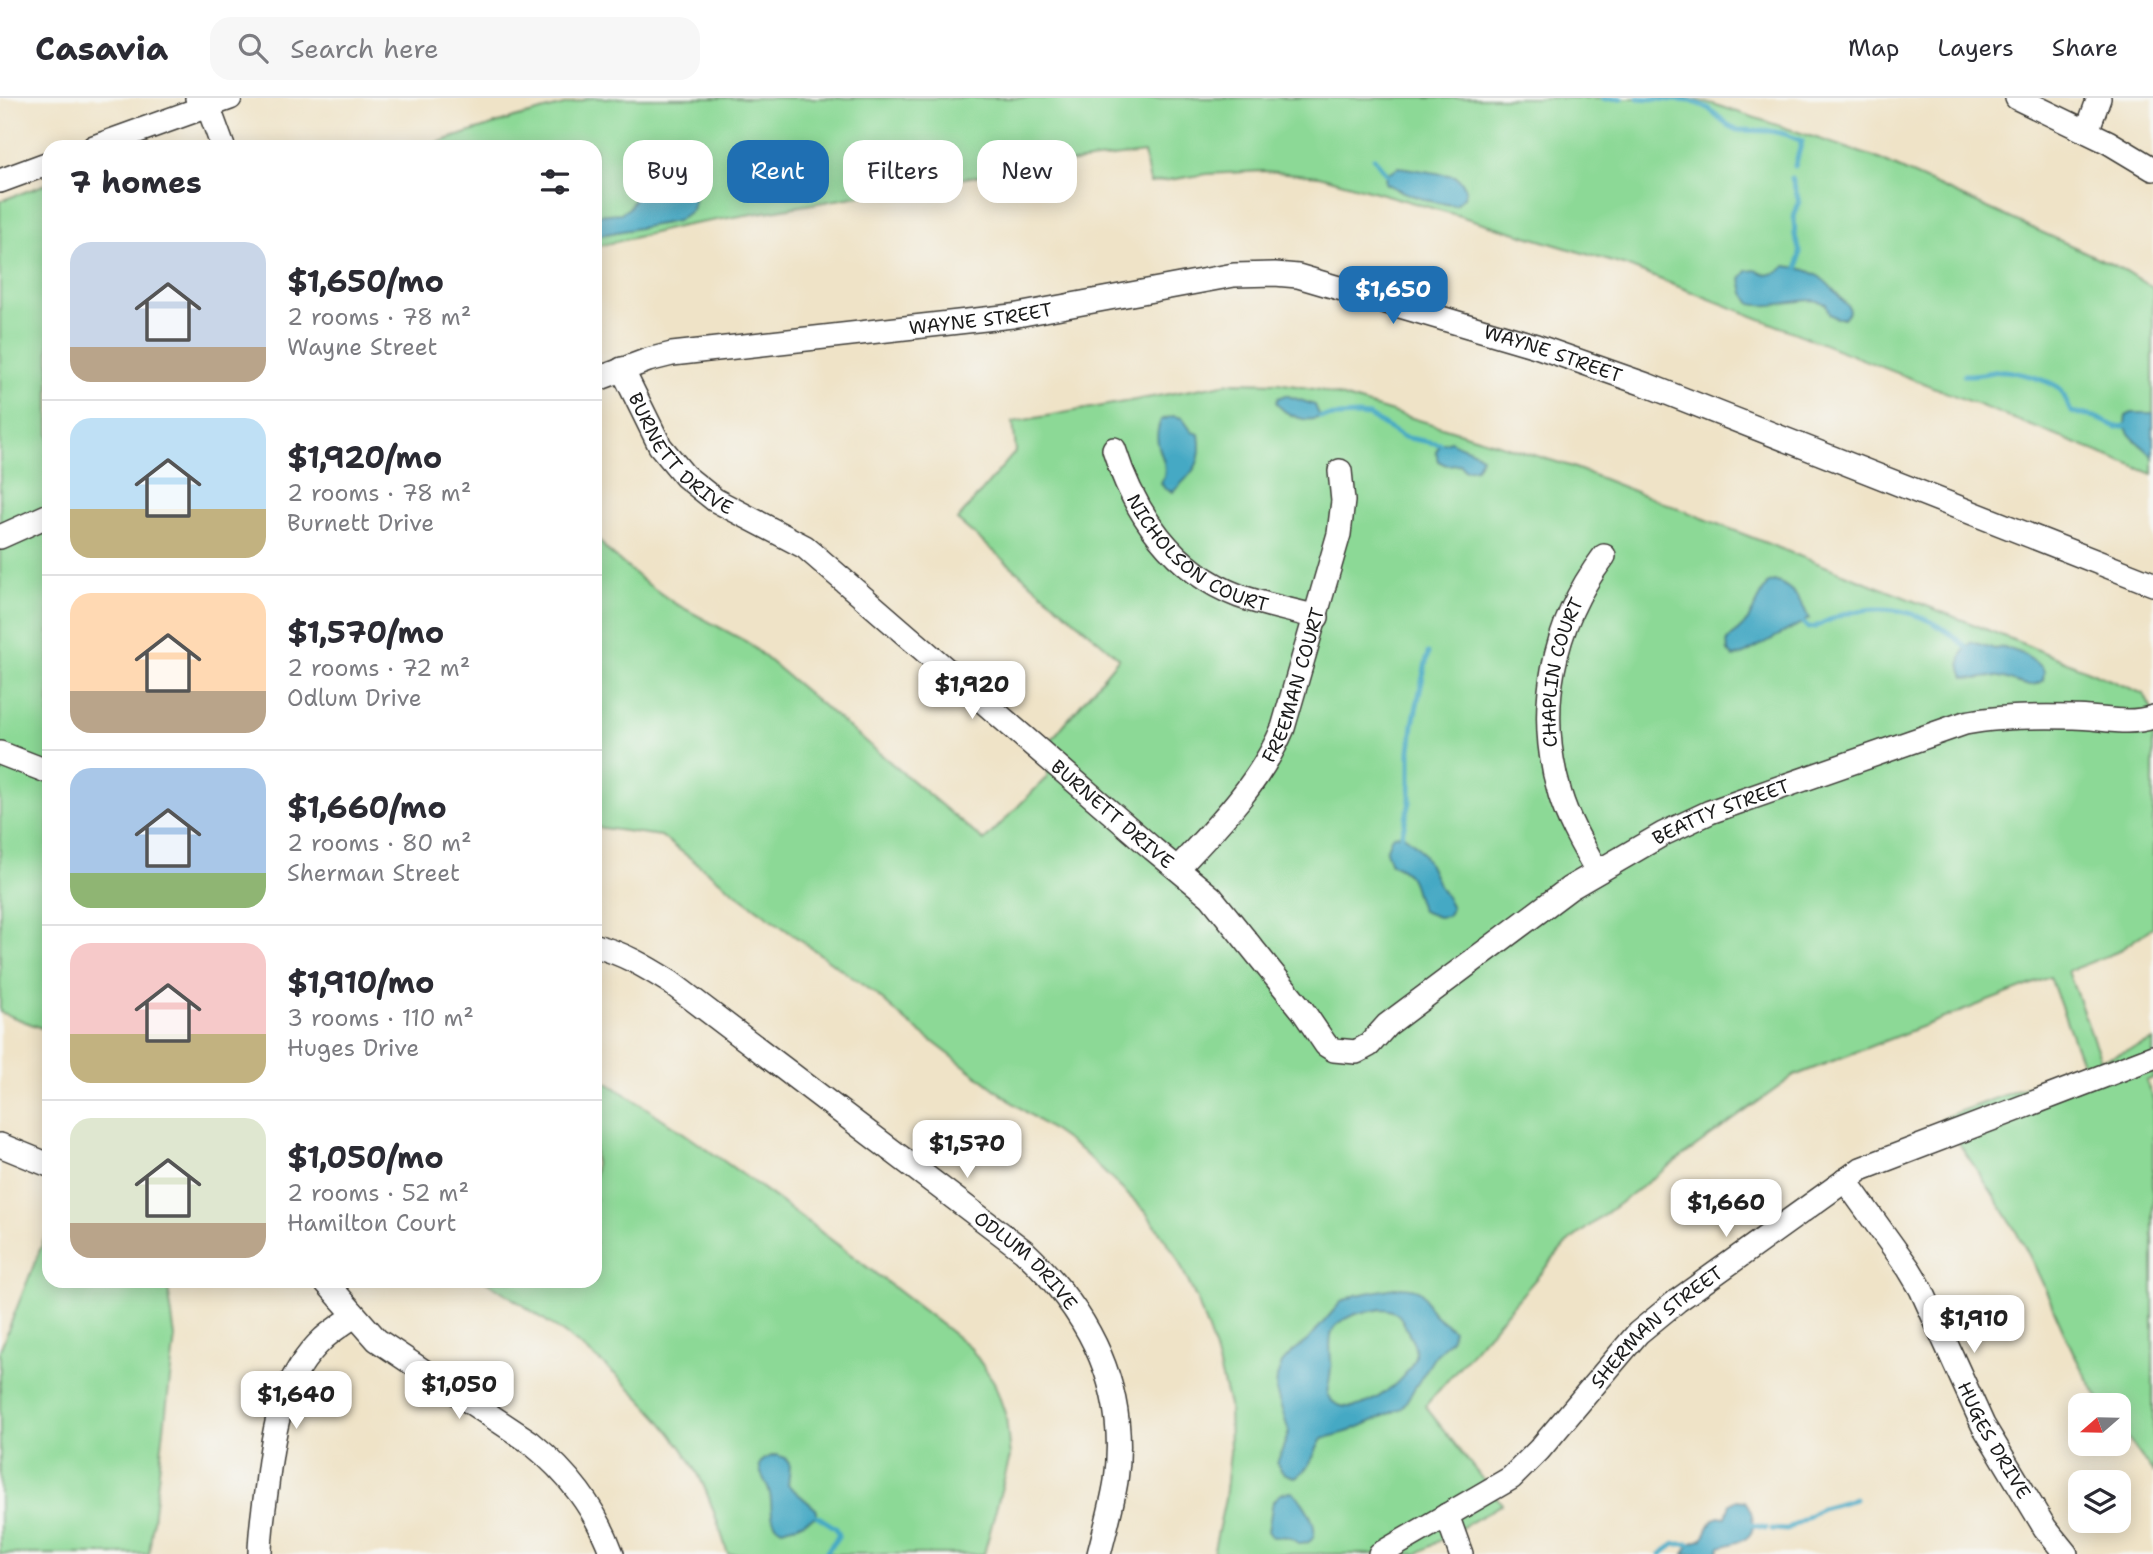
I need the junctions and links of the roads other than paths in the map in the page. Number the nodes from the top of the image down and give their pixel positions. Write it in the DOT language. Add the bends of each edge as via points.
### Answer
graph roads {
  1 [pos="230,98"];
  2 [pos="2017,98"];
  3 [pos="2099,98"];
  4 [pos="205,101"];
  5 [pos="2087,131"];
  6 [pos="111,140"];
  7 [pos="220,140"];
  8 [pos="42,166"];
  9 [pos="2153,169"];
  10 [pos="0,181"];
  11 [pos="622,369"];
  12 [pos="602,377"];
  13 [pos="1114,449"];
  14 [pos="1340,471"];
  15 [pos="42,518"];
  16 [pos="0,537"];
  17 [pos="1604,556"];
  18 [pos="2153,584"];
  19 [pos="1317,617"];
  20 [pos="2153,717"];
  21 [pos="0,753"];
  22 [pos="42,769"];
  23 [pos="1178,868"];
  24 [pos="1597,871"];
  25 [pos="602,948"];
  26 [pos="1344,1051"];
  27 [pos="2153,1057"];
  28 [pos="0,1145"];
  29 [pos="42,1162"];
  30 [pos="1845,1180"];
  31 [pos="331,1288"];
  32 [pos="354,1316"];
  33 [pos="1447,1516"];
  34 [pos="260,1554"];
  35 [pos="612,1554"];
  36 [pos="1099,1554"];
  37 [pos="1380,1554"];
  38 [pos="1461,1554"];
  39 [pos="2066,1554"];
  1 -- 4 [label="street"];
  2 -- 5 [label="street"];
  3 -- 5 [label="street"];
  4 -- 6 [label="street"];
  4 -- 7 [label="street"];
  5 -- 9 [label="street"];
  8 -- 10 [label="street"];
  11 -- 12 [label="street, WAYNE STREET"];
  11 -- 18 [label="street, WAYNE STREET" via="672,354 1012,316 1234,275 1298,276 1536,346 1647,385"];
  11 -- 23 [label="street, BURNETT DRIVE" via="660,446 685,476 715,500 805,547"];
  13 -- 19 [label="street, NICHOLSON COURT" via="1137,507 1178,559 1237,595"];
  14 -- 19 [label="street, FREEMAN COURT" via="1339,534"];
  15 -- 16 [label="street"];
  17 -- 24 [label="street, CHAPLIN COURT" via="1562,631 1548,692 1548,726 1560,796"];
  19 -- 23 [label="street, FREEMAN COURT" via="1274,750 1251,787"];
  20 -- 24 [label="street, BEATTY STREET" via="2128,722 2044,716 1965,723 1710,812"];
  21 -- 22 [label="street"];
  23 -- 26 [label="street, BURNETT DRIVE" via="1211,897 1326,1045"];
  24 -- 26 [label="street, BEATTY STREET" via="1387,1025 1369,1045 1356,1052"];
  25 -- 36 [label="street, ODLUM DRIVE" via="670,982 1013,1242 1053,1278 1096,1344 1111,1384 1117,1422 1116,1479"];
  27 -- 30 [label="street, SHERMAN STREET" via="1877,1161"];
  28 -- 29 [label="street"];
  30 -- 33 [label="street, SHERMAN STREET" via="1658,1316 1622,1350 1528,1463"];
  30 -- 39 [label="street, HUGES DRIVE" via="1921,1289 1983,1425 2045,1528"];
  31 -- 32 [label="street"];
  32 -- 34 [label="street" via="313,1351 282,1402 272,1437"];
  32 -- 35 [label="street" via="390,1350 548,1457 592,1509"];
  33 -- 37 [label="street, SHERMAN STREET"];
  33 -- 38 [label="street"];
}
